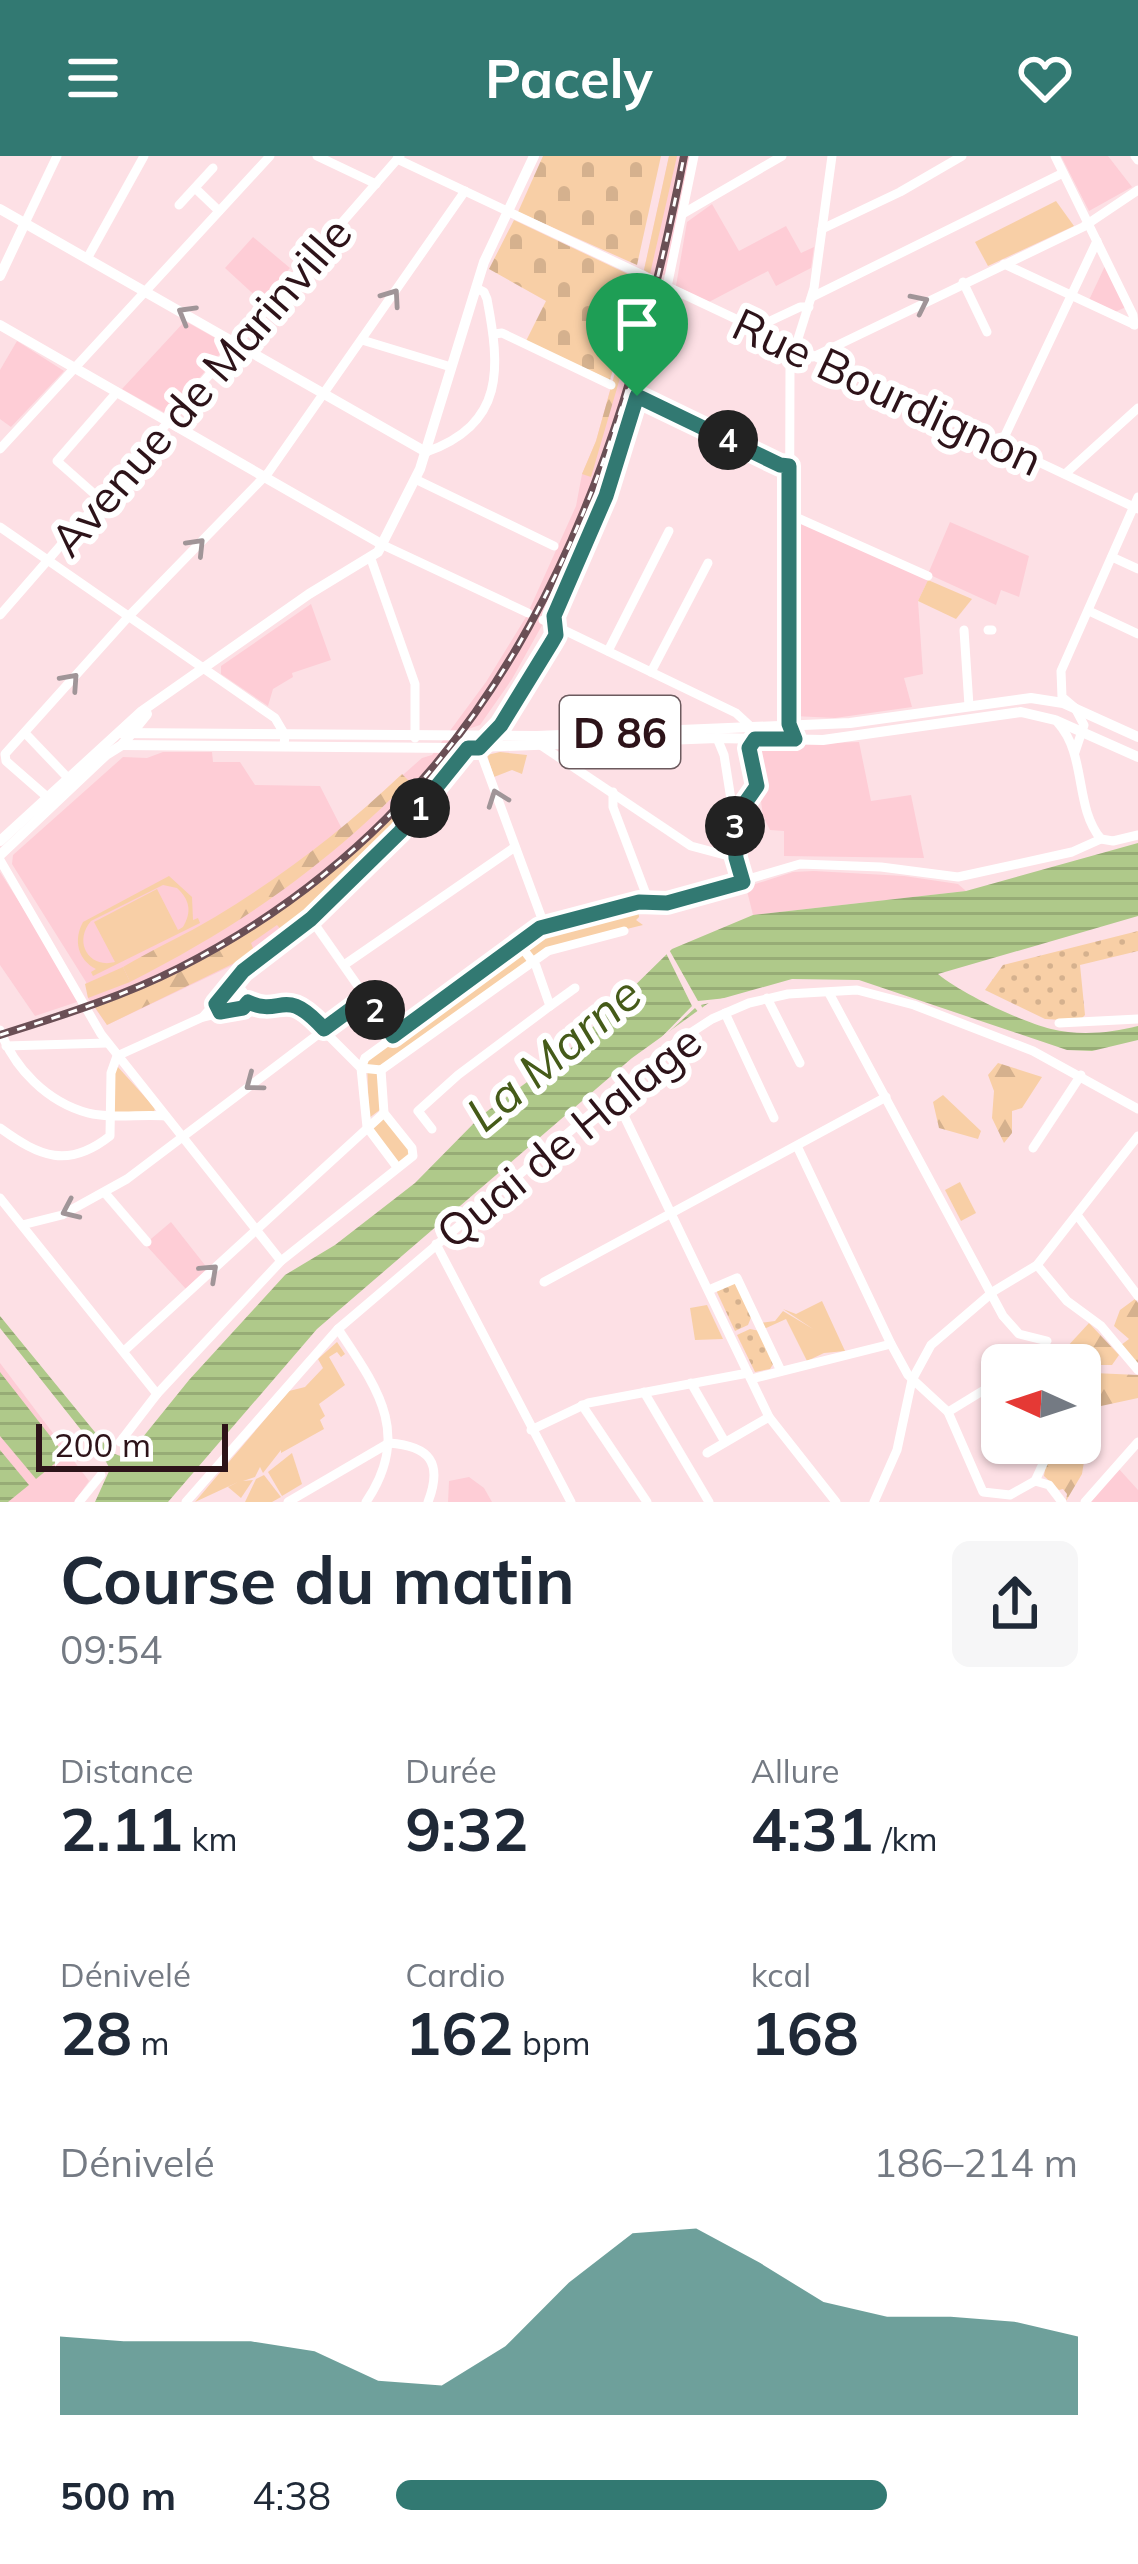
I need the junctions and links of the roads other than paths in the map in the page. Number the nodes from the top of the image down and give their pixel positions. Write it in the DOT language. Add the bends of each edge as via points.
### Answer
graph roads {
  1 [pos="57,156"];
  2 [pos="144,156"];
  3 [pos="270,156"];
  4 [pos="317,156"];
  5 [pos="534,156"];
  6 [pos="694,156"];
  7 [pos="782,156"];
  8 [pos="832,156"];
  9 [pos="962,156"];
  10 [pos="1054,156"];
  11 [pos="399,158"];
  12 [pos="213,168"];
  13 [pos="1063,173"];
  14 [pos="376,184"];
  15 [pos="195,188"];
  16 [pos="1138,190"];
  17 [pos="465,191"];
  18 [pos="179,205"];
  19 [pos="0,208"];
  20 [pos="219,211"];
  21 [pos="508,212"];
  22 [pos="684,213"];
  23 [pos="25,223"];
  24 [pos="1088,223"];
  25 [pos="822,230"];
  26 [pos="1097,241"];
  27 [pos="88,257"];
  28 [pos="1004,264"];
  29 [pos="0,276"];
  30 [pos="963,282"];
  31 [pos="667,287"];
  32 [pos="476,288"];
  33 [pos="146,291"];
  34 [pos="1072,295"];
  35 [pos="811,302"];
  36 [pos="768,322"];
  37 [pos="0,325"];
  38 [pos="802,325"];
  39 [pos="1136,326"];
  40 [pos="987,332"];
  41 [pos="494,334"];
  42 [pos="362,340"];
  43 [pos="237,344"];
  44 [pos="794,349"];
  45 [pos="813,355"];
  46 [pos="75,368"];
  47 [pos="451,368"];
  48 [pos="611,385"];
  49 [pos="118,392"];
  50 [pos="325,392"];
  51 [pos="637,396"];
  52 [pos="1138,408"];
  53 [pos="169,422"];
  54 [pos="0,426"];
  55 [pos="13,435"];
  56 [pos="1001,444"];
  57 [pos="0,449"];
  58 [pos="427,452"];
  59 [pos="789,466"];
  60 [pos="1065,474"];
  61 [pos="264,477"];
  62 [pos="415,479"];
  63 [pos="100,499"];
  64 [pos="1137,504"];
  65 [pos="789,514"];
  66 [pos="2,531"];
  67 [pos="669,531"];
  68 [pos="383,544"];
  69 [pos="554,545"];
  70 [pos="1112,557"];
  71 [pos="371,559"];
  72 [pos="48,560"];
  73 [pos="708,562"];
  74 [pos="1138,569"];
  75 [pos="928,577"];
  76 [pos="1089,611"];
  77 [pos="528,613"];
  78 [pos="0,615"];
  79 [pos="129,616"];
  80 [pos="543,620"];
  81 [pos="555,626"];
  82 [pos="964,630"];
  83 [pos="1138,634"];
  84 [pos="608,651"];
  85 [pos="207,671"];
  86 [pos="651,672"];
  87 [pos="969,706"];
  88 [pos="153,707"];
  89 [pos="1075,708"];
  90 [pos="1054,720"];
  91 [pos="749,724"];
  92 [pos="789,724"];
  93 [pos="1067,725"];
  94 [pos="1084,732"];
  95 [pos="25,733"];
  96 [pos="1137,734"];
  97 [pos="170,735"];
  98 [pos="127,736"];
  99 [pos="717,738"];
  100 [pos="755,739"];
  101 [pos="795,739"];
  102 [pos="284,740"];
  103 [pos="415,742"];
  104 [pos="488,742"];
  105 [pos="542,746"];
  106 [pos="1076,752"];
  107 [pos="1138,758"];
  108 [pos="68,778"];
  109 [pos="613,792"];
  110 [pos="46,796"];
  111 [pos="734,819"];
  112 [pos="1138,835"];
  113 [pos="1101,839"];
  114 [pos="0,842"];
  115 [pos="515,848"];
  116 [pos="0,858"];
  117 [pos="736,858"];
  118 [pos="743,882"];
  119 [pos="649,902"];
  120 [pos="311,919"];
  121 [pos="545,927"];
  122 [pos="624,931"];
  123 [pos="520,945"];
  124 [pos="532,961"];
  125 [pos="344,965"];
  126 [pos="234,980"];
  127 [pos="575,988"];
  128 [pos="829,993"];
  129 [pos="366,998"];
  130 [pos="767,998"];
  131 [pos="248,1002"];
  132 [pos="550,1006"];
  133 [pos="220,1008"];
  134 [pos="725,1012"];
  135 [pos="1138,1018"];
  136 [pos="1059,1023"];
  137 [pos="324,1029"];
  138 [pos="0,1030"];
  139 [pos="393,1036"];
  140 [pos="107,1042"];
  141 [pos="6,1046"];
  142 [pos="117,1056"];
  143 [pos="800,1063"];
  144 [pos="362,1068"];
  145 [pos="381,1070"];
  146 [pos="1082,1075"];
  147 [pos="614,1095"];
  148 [pos="886,1096"];
  149 [pos="1138,1109"];
  150 [pos="384,1114"];
  151 [pos="110,1116"];
  152 [pos="165,1116"];
  153 [pos="774,1118"];
  154 [pos="367,1127"];
  155 [pos="0,1128"];
  156 [pos="432,1129"];
  157 [pos="1138,1136"];
  158 [pos="182,1137"];
  159 [pos="797,1146"];
  160 [pos="1033,1148"];
  161 [pos="397,1167"];
  162 [pos="105,1193"];
  163 [pos="0,1198"];
  164 [pos="671,1213"];
  165 [pos="1077,1215"];
  166 [pos="22,1226"];
  167 [pos="256,1229"];
  168 [pos="147,1242"];
  169 [pos="436,1244"];
  170 [pos="281,1262"];
  171 [pos="1037,1265"];
  172 [pos="544,1282"];
  173 [pos="709,1290"];
  174 [pos="990,1294"];
  175 [pos="1138,1295"];
  176 [pos="338,1329"];
  177 [pos="1046,1341"];
  178 [pos="891,1344"];
  179 [pos="124,1352"];
  180 [pos="1138,1370"];
  181 [pos="781,1371"];
  182 [pos="749,1376"];
  183 [pos="912,1380"];
  184 [pos="691,1383"];
  185 [pos="644,1392"];
  186 [pos="981,1392"];
  187 [pos="157,1394"];
  188 [pos="582,1406"];
  189 [pos="948,1412"];
  190 [pos="769,1417"];
  191 [pos="531,1430"];
  192 [pos="120,1442"];
  193 [pos="725,1442"];
  194 [pos="1138,1442"];
  195 [pos="389,1443"];
  196 [pos="707,1453"];
  197 [pos="1043,1464"];
  198 [pos="101,1474"];
  199 [pos="1035,1481"];
  200 [pos="878,1501"];
  201 [pos="79,1502"];
  202 [pos="186,1502"];
  203 [pos="288,1502"];
  204 [pos="366,1502"];
  205 [pos="428,1502"];
  206 [pos="571,1502"];
  207 [pos="647,1502"];
  208 [pos="709,1502"];
  209 [pos="836,1502"];
  210 [pos="1062,1502"];
  211 [pos="1084,1502"];
  1 -- 23 [label="street"];
  2 -- 27 [label="street"];
  3 -- 20 [label="street"];
  4 -- 14 [label="street"];
  5 -- 21 [label="main road"];
  6 -- 22 [label="street"];
  7 -- 22 [label="street"];
  8 -- 25 [label="street"];
  9 -- 25 [label="street"];
  10 -- 13 [label="street"];
  11 -- 14 [label="street, Avenue de Marinville"];
  11 -- 17 [label="street, Rue Bourdignon"];
  12 -- 15 [label="street"];
  13 -- 24 [label="street"];
  13 -- 35 [label="street"];
  14 -- 43 [label="street, Avenue de Marinville"];
  15 -- 18 [label="street"];
  15 -- 20 [label="street"];
  16 -- 24 [label="street"];
  17 -- 21 [label="street, Rue Bourdignon"];
  42 -- 17 [label="street, one-way"];
  19 -- 23 [label="main road"];
  20 -- 33 [label="street"];
  21 -- 31 [label="street, Rue Bourdignon"];
  21 -- 32 [label="main road"];
  22 -- 31 [label="street"];
  23 -- 27 [label="main road"];
  23 -- 29 [label="main road"];
  24 -- 26 [label="street"];
  24 -- 28 [label="street"];
  25 -- 35 [label="street"];
  26 -- 34 [label="street"];
  26 -- 39 [label="street"];
  27 -- 33 [label="main road"];
  28 -- 30 [label="street"];
  28 -- 34 [label="street"];
  30 -- 40 [label="street"];
  45 -- 30 [label="street, one-way"];
  31 -- 44 [label="street, Rue Bourdignon"];
  31 -- 51 [label="street"];
  32 -- 41 [label="street" via="485,294"];
  32 -- 47 [label="main road"];
  43 -- 33 [label="main road, one-way"];
  33 -- 46 [label="street"];
  34 -- 39 [label="street"];
  34 -- 56 [label="street"];
  35 -- 36 [label="street"];
  35 -- 38 [label="street"];
  37 -- 46 [label="main road"];
  38 -- 44 [label="street"];
  38 -- 45 [label="street, Rue Bourdignon"];
  41 -- 48 [label="street"];
  41 -- 58 [label="street" via="491,396 468,427"];
  42 -- 47 [label="street"];
  42 -- 50 [label="street"];
  43 -- 50 [label="main road"];
  43 -- 53 [label="street, Avenue de Marinville"];
  44 -- 45 [label="street, Rue Bourdignon"];
  44 -- 59 [label="street"];
  45 -- 56 [label="street, Rue Bourdignon"];
  46 -- 49 [label="main road"];
  46 -- 55 [label="street"];
  47 -- 58 [label="main road"];
  49 -- 53 [label="main road"];
  49 -- 63 [label="street" via="57,461"];
  50 -- 58 [label="main road"];
  50 -- 61 [label="street"];
  51 -- 59 [label="street"];
  51 -- 81 [label="street"];
  52 -- 60 [label="street"];
  53 -- 61 [label="main road"];
  53 -- 63 [label="street, Avenue de Marinville"];
  54 -- 55 [label="street"];
  55 -- 57 [label="street"];
  56 -- 60 [label="street, Rue Bourdignon"];
  58 -- 62 [label="main road"];
  59 -- 65 [label="street"];
  60 -- 64 [label="street, Rue Bourdignon"];
  61 -- 68 [label="main road"];
  79 -- 61 [label="street, one-way"];
  62 -- 68 [label="main road"];
  62 -- 69 [label="street"];
  63 -- 72 [label="street, Avenue de Marinville"];
  64 -- 70 [label="street"];
  65 -- 75 [label="street"];
  65 -- 92 [label="street"];
  66 -- 72 [label="street"];
  67 -- 84 [label="street"];
  68 -- 71 [label="main road"];
  68 -- 77 [label="street"];
  70 -- 74 [label="street"];
  70 -- 76 [label="street"];
  71 -- 85 [label="main road" via="309,594"];
  71 -- 103 [label="street" via="415,684"];
  72 -- 78 [label="street, Avenue de Marinville"];
  72 -- 79 [label="street"];
  73 -- 86 [label="street"];
  76 -- 83 [label="street"];
  76 -- 89 [label="street" via="1061,671 1062,697"];
  79 -- 85 [label="street"];
  95 -- 79 [label="street, one-way"];
  80 -- 81 [label="street"];
  81 -- 84 [label="street"];
  81 -- 104 [label="street"];
  82 -- 87 [label="street"];
  84 -- 86 [label="street"];
  85 -- 88 [label="main road"];
  85 -- 102 [label="street" via="275,718"];
  86 -- 91 [label="street"];
  87 -- 89 [label="main road, D 86" via="1031,698"];
  87 -- 92 [label="main road, D 86"];
  88 -- 97 [label="main road" via="150,724"];
  88 -- 98 [label="main road"];
  89 -- 93 [label="street"];
  89 -- 94 [label="street"];
  89 -- 96 [label="main road, D 86"];
  90 -- 93 [label="main road, D 86"];
  90 -- 101 [label="main road, D 86" via="1012,713"];
  90 -- 106 [label="street"];
  91 -- 92 [label="main road, D 86"];
  91 -- 104 [label="main road, D 86"];
  92 -- 101 [label="street"];
  93 -- 94 [label="main road, D 86"];
  94 -- 106 [label="street"];
  94 -- 107 [label="main road, D 86"];
  95 -- 108 [label="street"];
  95 -- 110 [label="street" via="5,758"];
  97 -- 98 [label="main road, D 86"];
  97 -- 102 [label="main road, D 86"];
  98 -- 102 [label="main road, D 86"];
  98 -- 108 [label="main road"];
  98 -- 116 [label="main road"];
  99 -- 100 [label="main road, D 86"];
  99 -- 105 [label="main road, D 86"];
  99 -- 111 [label="street"];
  100 -- 101 [label="main road, D 86"];
  100 -- 111 [label="street" via="749,748 757,786"];
  102 -- 103 [label="main road, D 86"];
  103 -- 104 [label="main road, D 86"];
  104 -- 105 [label="main road, D 86"];
  115 -- 104 [label="street, one-way"];
  104 -- 120 [label="street"];
  105 -- 109 [label="street"];
  106 -- 113 [label="street"];
  108 -- 110 [label="main road"];
  109 -- 117 [label="street" via="691,846"];
  109 -- 119 [label="street"];
  110 -- 114 [label="main road"];
  111 -- 117 [label="street"];
  112 -- 113 [label="street"];
  113 -- 118 [label="street" via="958,877 800,864"];
  115 -- 121 [label="street"];
  115 -- 125 [label="street"];
  116 -- 140 [label="street"];
  117 -- 118 [label="street"];
  118 -- 119 [label="street"];
  119 -- 121 [label="street"];
  120 -- 125 [label="street"];
  120 -- 126 [label="street"];
  121 -- 123 [label="street"];
  122 -- 124 [label="street"];
  123 -- 124 [label="street"];
  123 -- 139 [label="street"];
  124 -- 132 [label="street"];
  124 -- 145 [label="street"];
  125 -- 129 [label="street"];
  126 -- 131 [label="street"];
  126 -- 133 [label="street"];
  127 -- 132 [label="street"];
  128 -- 130 [label="street, Quai de Halage"];
  128 -- 146 [label="street, Quai de Halage" via="857,990 914,1004"];
  128 -- 148 [label="street"];
  129 -- 137 [label="street"];
  129 -- 139 [label="street"];
  130 -- 134 [label="street, Quai de Halage"];
  130 -- 143 [label="street"];
  131 -- 133 [label="street"];
  131 -- 137 [label="street" via="297,1004"];
  132 -- 156 [label="street" via="418,1111"];
  133 -- 142 [label="street"];
  134 -- 147 [label="street, Quai de Halage"];
  134 -- 153 [label="street"];
  135 -- 136 [label="street"];
  137 -- 144 [label="street"];
  137 -- 158 [label="street, one-way"];
  138 -- 141 [label="street"];
  139 -- 144 [label="street"];
  140 -- 141 [label="street"];
  140 -- 142 [label="street"];
  141 -- 151 [label="street" via="59,1101"];
  142 -- 151 [label="street"];
  142 -- 152 [label="street"];
  144 -- 145 [label="street"];
  144 -- 154 [label="street"];
  145 -- 150 [label="street"];
  146 -- 149 [label="street, Quai de Halage"];
  146 -- 160 [label="street"];
  147 -- 164 [label="street"];
  147 -- 169 [label="street, Quai de Halage"];
  148 -- 159 [label="street"];
  148 -- 174 [label="street"];
  150 -- 154 [label="street"];
  150 -- 161 [label="street" via="413,1153"];
  151 -- 152 [label="street"];
  151 -- 155 [label="street" via="110,1136 75,1155 44,1155"];
  152 -- 158 [label="street"];
  154 -- 161 [label="street"];
  154 -- 167 [label="street"];
  157 -- 165 [label="street"];
  158 -- 162 [label="street"];
  158 -- 167 [label="street"];
  159 -- 164 [label="street"];
  159 -- 178 [label="street"];
  161 -- 170 [label="street"];
  162 -- 166 [label="street, one-way"];
  162 -- 168 [label="street"];
  163 -- 166 [label="street"];
  164 -- 172 [label="street"];
  164 -- 173 [label="street"];
  165 -- 171 [label="street"];
  165 -- 175 [label="street"];
  166 -- 179 [label="street"];
  167 -- 170 [label="street"];
  179 -- 167 [label="street, one-way"];
  169 -- 176 [label="street, Quai de Halage"];
  169 -- 191 [label="street"];
  170 -- 187 [label="street"];
  171 -- 174 [label="street"];
  171 -- 180 [label="street"];
  173 -- 181 [label="street" via="737,1278"];
  173 -- 182 [label="street"];
  174 -- 177 [label="street" via="1013,1329"];
  174 -- 183 [label="street" via="931,1345"];
  176 -- 195 [label="street" via="383,1403"];
  176 -- 202 [label="street, Quai de Halage"];
  178 -- 181 [label="street"];
  178 -- 183 [label="street"];
  179 -- 187 [label="street"];
  181 -- 182 [label="street"];
  182 -- 184 [label="street"];
  182 -- 190 [label="street"];
  183 -- 189 [label="street"];
  183 -- 200 [label="street"];
  184 -- 185 [label="street"];
  184 -- 193 [label="street"];
  185 -- 188 [label="street"];
  185 -- 208 [label="street"];
  186 -- 189 [label="street"];
  187 -- 192 [label="street"];
  188 -- 191 [label="street"];
  188 -- 207 [label="street"];
  189 -- 199 [label="street" via="983,1492 1010,1495"];
  190 -- 193 [label="street"];
  190 -- 209 [label="street"];
  191 -- 206 [label="street"];
  193 -- 196 [label="street"];
  194 -- 211 [label="street"];
  195 -- 203 [label="street"];
  195 -- 204 [label="street"];
  195 -- 205 [label="street" via="425,1452 435,1467"];
  197 -- 199 [label="street"];
  198 -- 201 [label="street"];
  199 -- 210 [label="street"];
}
